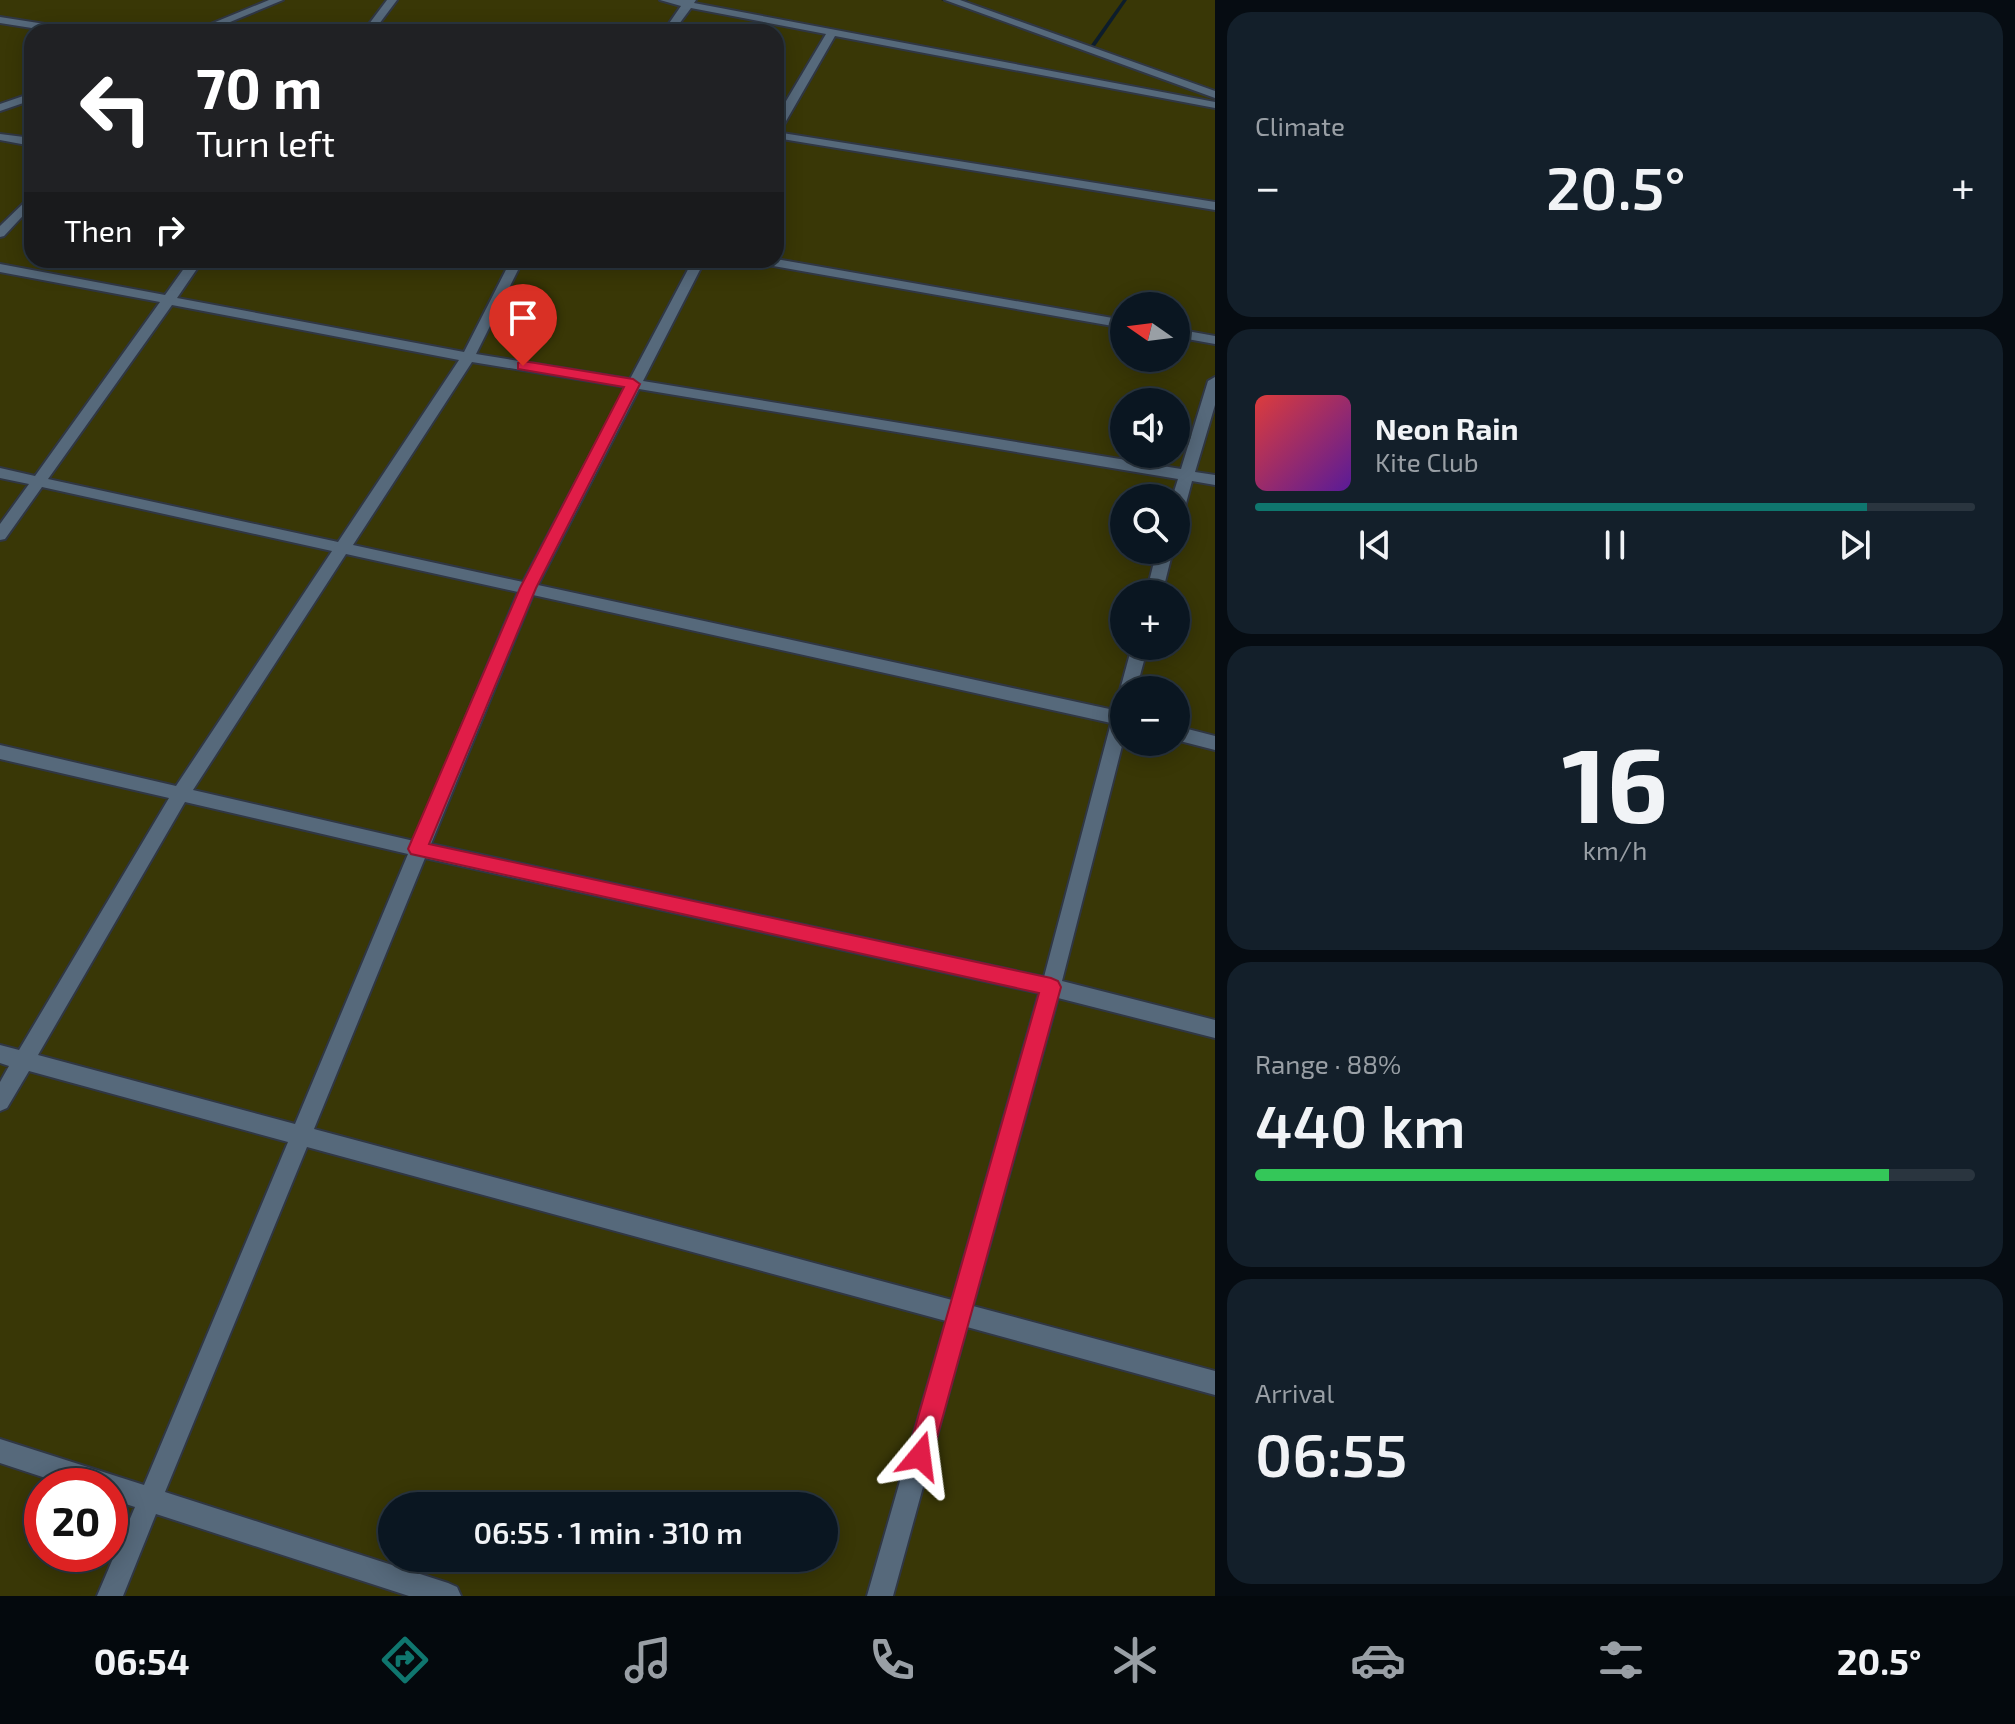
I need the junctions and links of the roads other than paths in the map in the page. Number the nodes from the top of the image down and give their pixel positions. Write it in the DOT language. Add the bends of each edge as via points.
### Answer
graph roads {
  1 [pos="278,0"];
  2 [pos="392,0"];
  3 [pos="665,0"];
  4 [pos="950,0"];
  5 [pos="689,2"];
  6 [pos="0,20"];
  7 [pos="26,24"];
  8 [pos="216,24"];
  9 [pos="374,24"];
  10 [pos="674,24"];
  11 [pos="832,32"];
  12 [pos="1215,95"];
  13 [pos="24,99"];
  14 [pos="1215,105"];
  15 [pos="0,108"];
  16 [pos="784,114"];
  17 [pos="784,136"];
  18 [pos="0,137"];
  19 [pos="24,141"];
  20 [pos="1215,206"];
  21 [pos="24,208"];
  22 [pos="0,233"];
  23 [pos="784,264"];
  24 [pos="0,268"];
  25 [pos="191,268"];
  26 [pos="513,268"];
  27 [pos="695,268"];
  28 [pos="166,301"];
  29 [pos="1110,322"];
  30 [pos="1190,336"];
  31 [pos="1215,340"];
  32 [pos="468,357"];
  33 [pos="1215,381"];
  34 [pos="633,384"];
  35 [pos="0,473"];
  36 [pos="1186,475"];
  37 [pos="1215,480"];
  38 [pos="41,482"];
  39 [pos="1184,484"];
  40 [pos="0,535"];
  41 [pos="343,549"];
  42 [pos="528,588"];
  43 [pos="1110,711"];
  44 [pos="1190,737"];
  45 [pos="1215,743"];
  46 [pos="0,752"];
  47 [pos="1112,756"];
  48 [pos="181,793"];
  49 [pos="418,849"];
  50 [pos="1051,987"];
  51 [pos="1215,1029"];
  52 [pos="0,1054"];
  53 [pos="23,1061"];
  54 [pos="0,1101"];
  55 [pos="300,1135"];
  56 [pos="959,1316"];
  57 [pos="1215,1383"];
  58 [pos="0,1451"];
  59 [pos="150,1498"];
  60 [pos="110,1596"];
  61 [pos="448,1596"];
  62 [pos="880,1596"];
  1 -- 8 [label="lane"];
  2 -- 9 [label="lane"];
  3 -- 5 [label="lane"];
  4 -- 12 [label="lane"];
  5 -- 10 [label="lane"];
  5 -- 11 [label="lane"];
  6 -- 7 [label="lane"];
  11 -- 14 [label="lane"];
  11 -- 16 [label="lane"];
  13 -- 15 [label="lane"];
  17 -- 20 [label="lane"];
  18 -- 19 [label="lane"];
  21 -- 22 [label="lane"];
  23 -- 29 [label="lane"];
  24 -- 28 [label="lane"];
  25 -- 28 [label="lane"];
  26 -- 32 [label="lane"];
  27 -- 34 [label="lane"];
  28 -- 32 [label="lane"];
  28 -- 38 [label="lane"];
  30 -- 31 [label="lane"];
  32 -- 34 [label="lane"];
  32 -- 41 [label="lane"];
  33 -- 36 [label="lane"];
  34 -- 36 [label="lane"];
  34 -- 42 [label="lane"];
  35 -- 38 [label="lane"];
  36 -- 37 [label="lane"];
  36 -- 39 [label="lane"];
  38 -- 40 [label="lane"];
  38 -- 41 [label="lane"];
  41 -- 42 [label="lane"];
  41 -- 48 [label="lane"];
  42 -- 43 [label="lane"];
  42 -- 49 [label="lane"];
  44 -- 45 [label="lane"];
  46 -- 48 [label="lane"];
  47 -- 50 [label="lane"];
  48 -- 49 [label="lane"];
  48 -- 53 [label="lane"];
  49 -- 50 [label="lane"];
  49 -- 55 [label="lane"];
  50 -- 51 [label="lane"];
  50 -- 56 [label="lane"];
  52 -- 53 [label="lane"];
  53 -- 54 [label="lane"];
  53 -- 55 [label="lane"];
  55 -- 56 [label="lane"];
  55 -- 59 [label="lane"];
  56 -- 57 [label="lane"];
  56 -- 62 [label="lane"];
  58 -- 59 [label="lane"];
  59 -- 60 [label="lane"];
  59 -- 61 [label="lane"];
}
